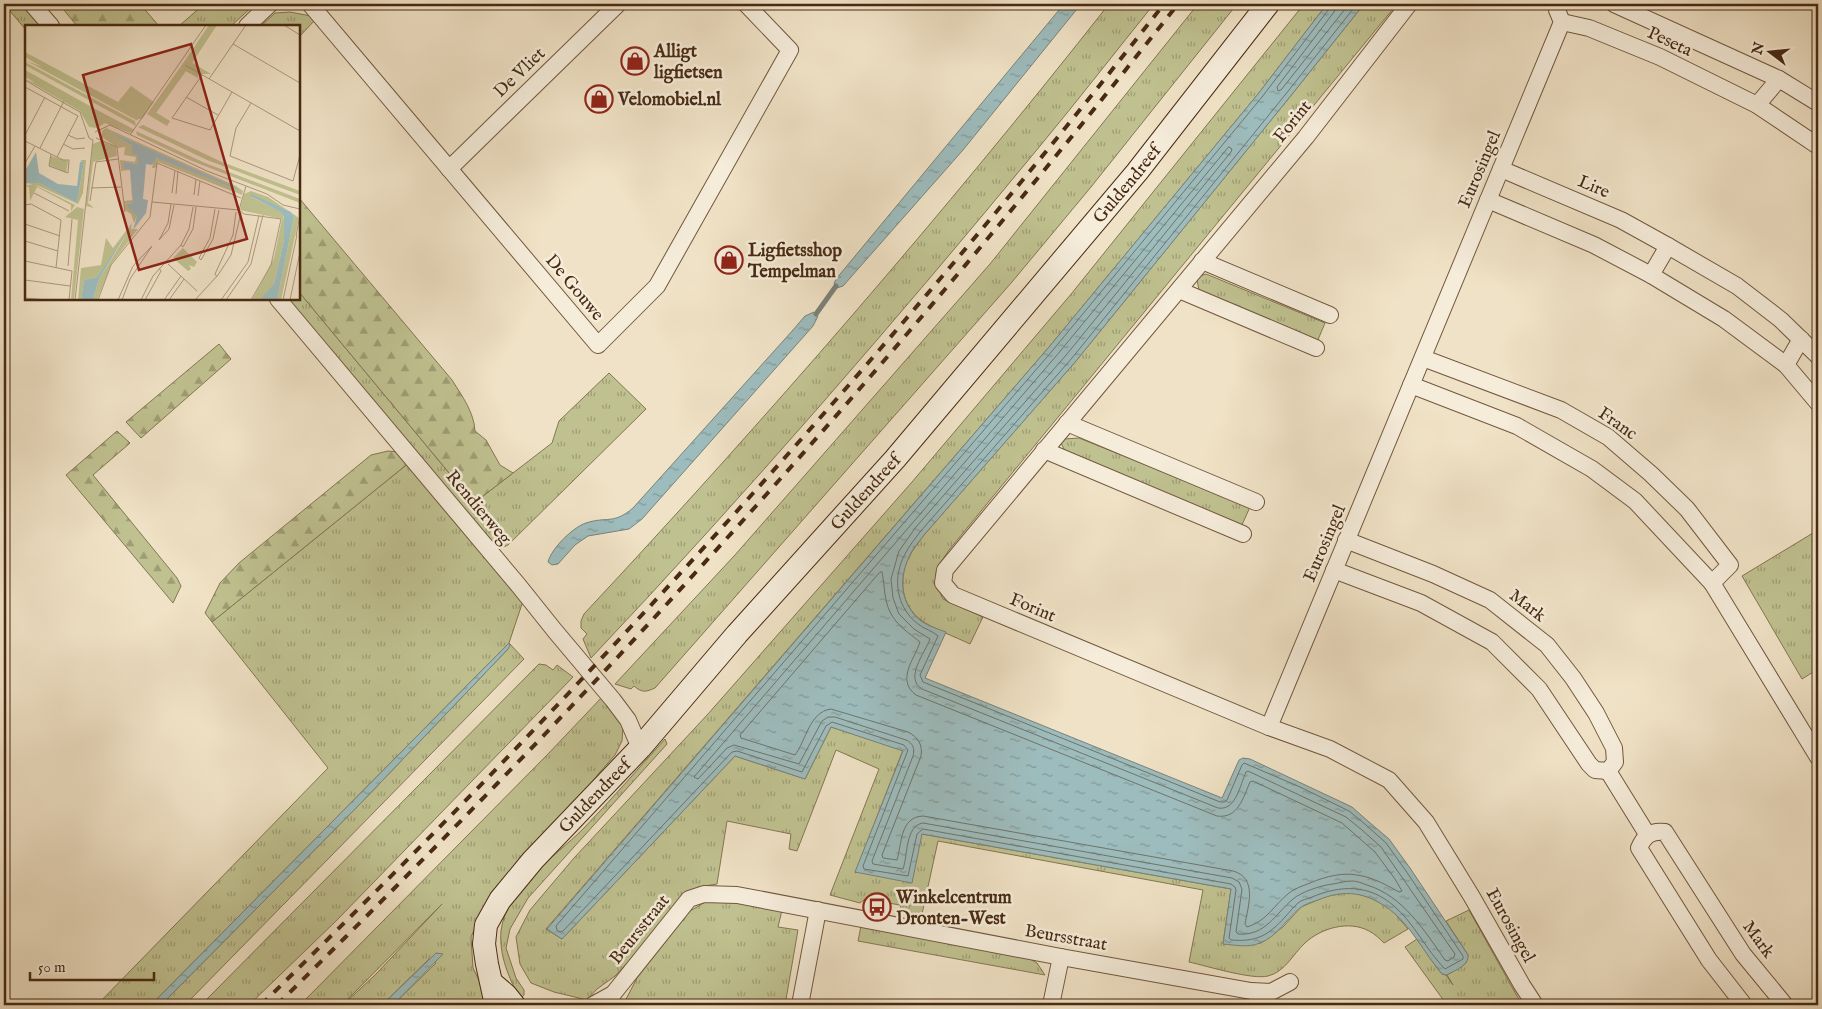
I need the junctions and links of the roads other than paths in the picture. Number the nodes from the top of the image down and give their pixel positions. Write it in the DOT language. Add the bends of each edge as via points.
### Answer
graph roads {
  1 [pos="32,4"];
  2 [pos="270,4"];
  3 [pos="310,4"];
  4 [pos="618,4"];
  5 [pos="746,4"];
  6 [pos="1268,4"];
  7 [pos="1409,4"];
  8 [pos="1557,4"];
  9 [pos="1614,4"];
  10 [pos="1562,22"];
  11 [pos="50,25"];
  12 [pos="248,25"];
  13 [pos="1779,79"];
  14 [pos="1818,103"];
  15 [pos="1757,106"];
  16 [pos="1818,146"];
  17 [pos="449,169"];
  18 [pos="1501,169"];
  19 [pos="1488,200"];
  20 [pos="1668,246"];
  21 [pos="1202,260"];
  22 [pos="1651,276"];
  23 [pos="1179,290"];
  24 [pos="279,300"];
  25 [pos="1330,314"];
  26 [pos="1801,339"];
  27 [pos="1316,348"];
  28 [pos="1818,356"];
  29 [pos="1422,358"];
  30 [pos="1786,364"];
  31 [pos="1411,385"];
  32 [pos="1818,403"];
  33 [pos="1067,423"];
  34 [pos="1044,450"];
  35 [pos="1256,502"];
  36 [pos="1243,534"];
  37 [pos="1346,540"];
  38 [pos="1334,570"];
  39 [pos="1712,583"];
  40 [pos="1269,727"];
  41 [pos="640,748"];
  42 [pos="1818,757"];
  43 [pos="1608,771"];
  44 [pos="1647,834"];
  45 [pos="818,910"];
  46 [pos="1061,957"];
  47 [pos="1290,982"];
  48 [pos="492,983"];
  49 [pos="610,1000"];
  50 [pos="496,1005"];
  51 [pos="514,1005"];
  52 [pos="593,1005"];
  53 [pos="800,1005"];
  54 [pos="1051,1005"];
  55 [pos="1535,1005"];
  56 [pos="1744,1005"];
  57 [pos="1785,1005"];
  1 -- 11 [label="street"];
  2 -- 12 [label="street"];
  3 -- 17 [label="street, De Gouwe"];
  4 -- 17 [label="street, De Vliet"];
  5 -- 17 [label="street, De Gouwe" via="790,50 657,286 598,345"];
  6 -- 41 [label="street, Guldendreef" via="1130,180 894,459"];
  7 -- 21 [label="street, Forint" via="1306,137"];
  8 -- 10 [label="street"];
  9 -- 13 [label="street, Peseta"];
  10 -- 15 [label="street, Peseta" via="1589,28 1660,57"];
  10 -- 18 [label="street, Eurosingel"];
  13 -- 14 [label="street, Peseta"];
  13 -- 15 [label="street"];
  15 -- 16 [label="street, Peseta"];
  18 -- 19 [label="street, Eurosingel"];
  18 -- 20 [label="street, Lire" via="1622,220"];
  19 -- 22 [label="street" via="1594,245"];
  19 -- 29 [label="street, Eurosingel"];
  20 -- 22 [label="street"];
  20 -- 26 [label="street, Lire" via="1737,286"];
  21 -- 23 [label="street, Forint"];
  21 -- 25 [label="street"];
  22 -- 30 [label="street" via="1724,319"];
  23 -- 27 [label="street"];
  23 -- 33 [label="street, Forint"];
  24 -- 41 [label="street, Rendierweg" via="613,700 628,720"];
  26 -- 28 [label="street, Lire"];
  26 -- 30 [label="street"];
  29 -- 31 [label="street, Eurosingel"];
  29 -- 39 [label="street, Franc" via="1561,410 1608,437 1687,509 1730,565"];
  30 -- 32 [label="street"];
  31 -- 37 [label="street, Eurosingel"];
  31 -- 39 [label="street" via="1516,426 1592,468 1636,501"];
  33 -- 34 [label="street, Forint"];
  33 -- 35 [label="street"];
  34 -- 36 [label="street"];
  34 -- 40 [label="street, Forint" via="945,570 942,583 953,595"];
  37 -- 38 [label="street, Eurosingel"];
  37 -- 43 [label="street, Mark" via="1490,600 1547,645 1596,713 1614,748 1615,762"];
  38 -- 40 [label="street, Eurosingel"];
  38 -- 43 [label="street" via="1422,603 1492,642 1539,689 1589,764 1595,770"];
  39 -- 42 [label="street"];
  40 -- 55 [label="street, Eurosingel" via="1330,749 1389,780 1426,822"];
  41 -- 48 [label="street, Guldendreef" via="533,860 500,900 486,925 484,944"];
  43 -- 44 [label="street"];
  44 -- 56 [label="street" via="1638,848 1709,960"];
  44 -- 57 [label="street, Mark" via="1665,832 1743,954"];
  45 -- 46 [label="street, Beursstraat"];
  45 -- 49 [label="street, Beursstraat" via="737,895 704,894 689,899"];
  45 -- 53 [label="street"];
  46 -- 47 [label="street, Beursstraat" via="1252,991 1271,992"];
  46 -- 54 [label="street"];
  48 -- 50 [label="street, Guldendreef"];
  48 -- 51 [label="street"];
  49 -- 52 [label="street, Beursstraat"];
}
